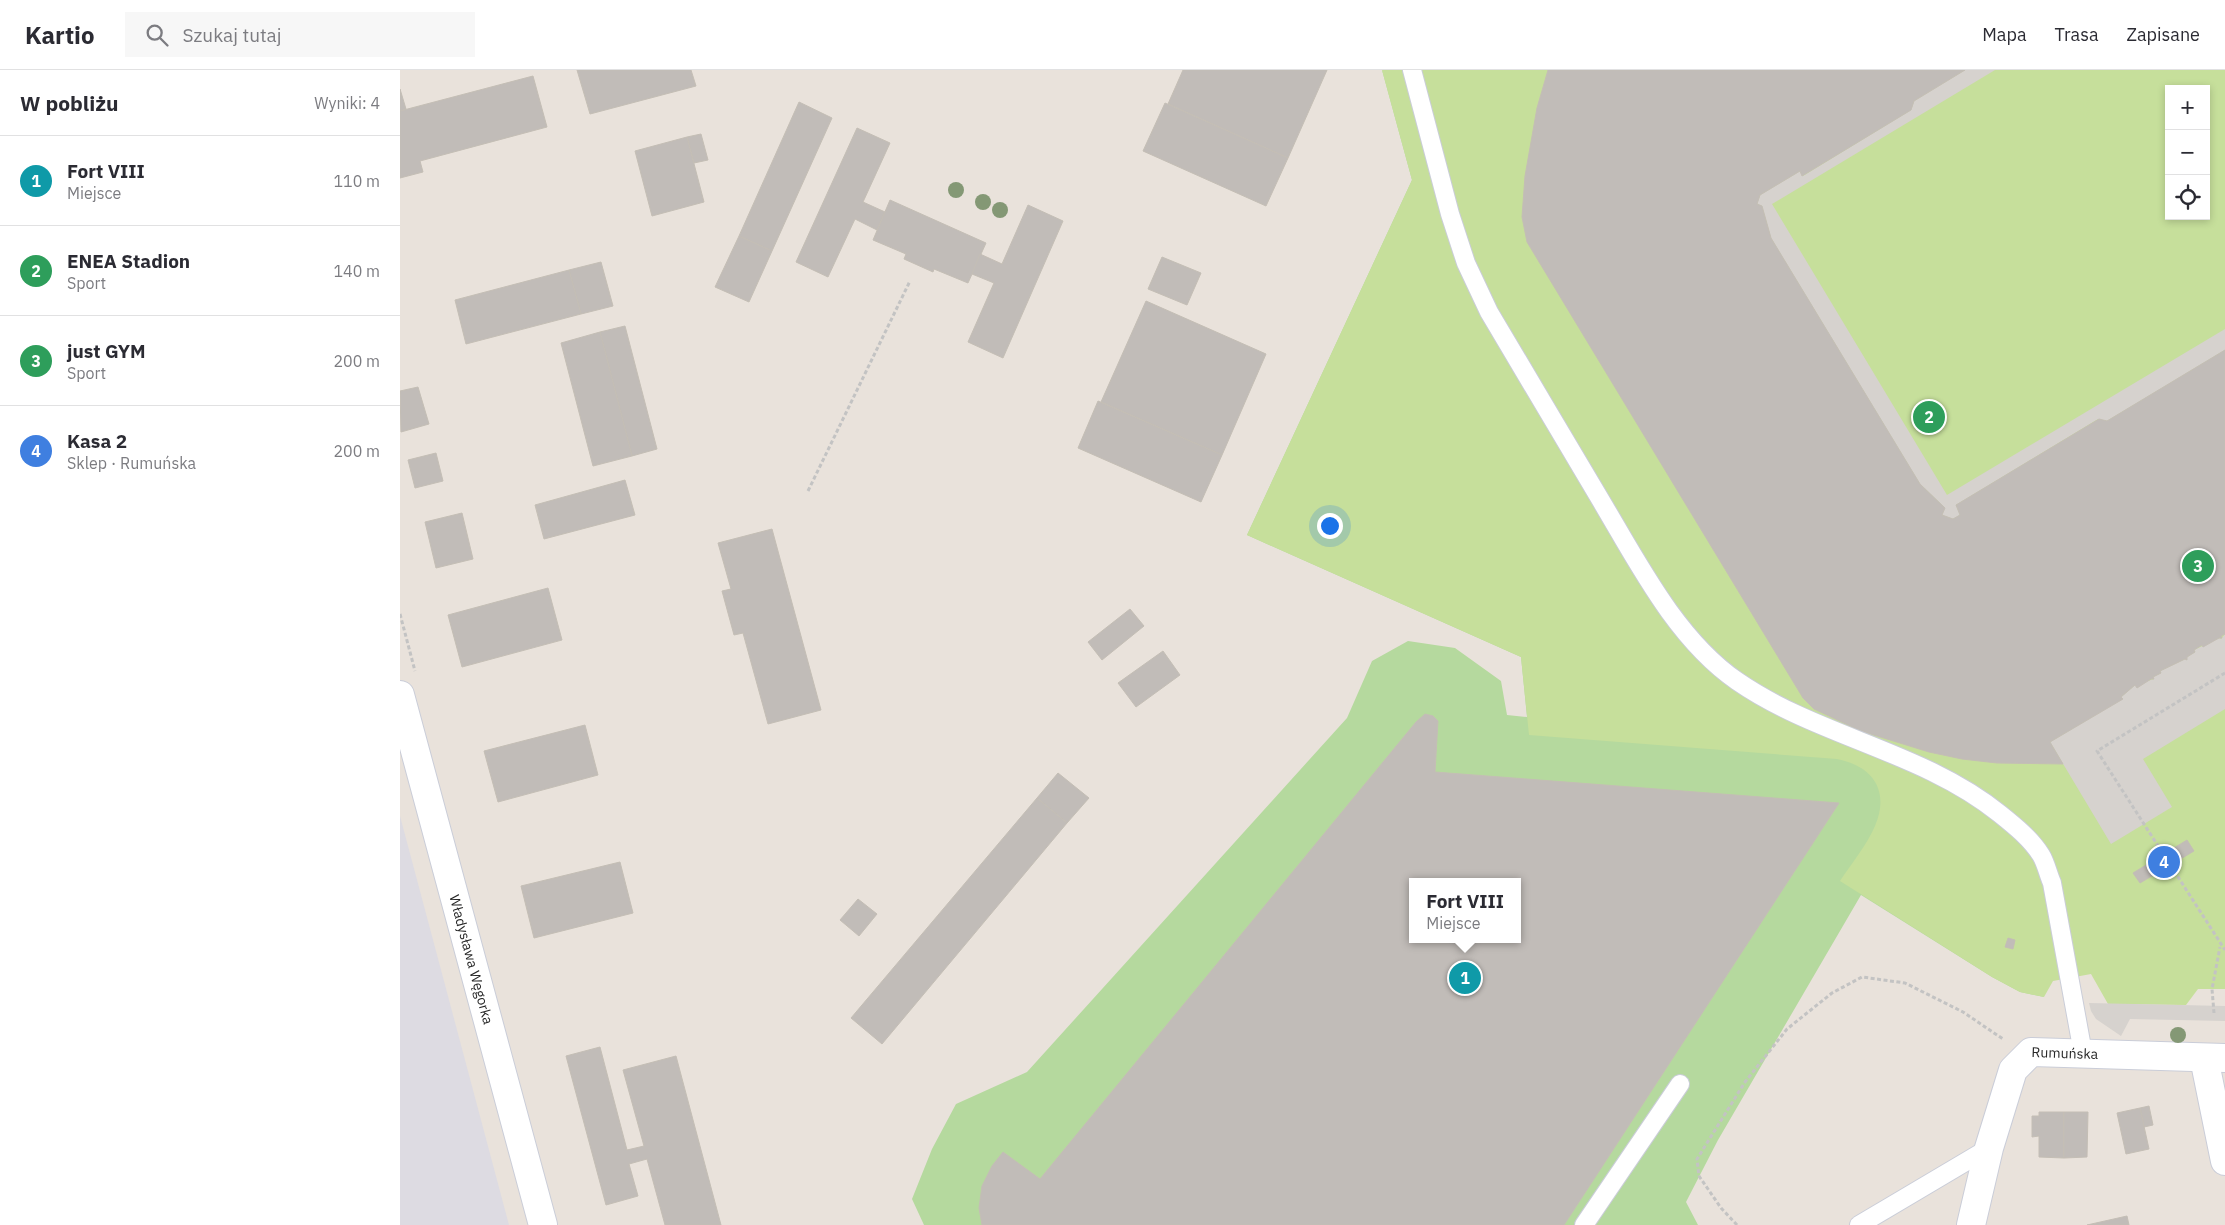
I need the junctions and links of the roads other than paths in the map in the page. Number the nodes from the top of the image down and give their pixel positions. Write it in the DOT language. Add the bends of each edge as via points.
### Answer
graph roads {
  1 [pos="1412,70"];
  2 [pos="400,695"];
  3 [pos="2083,1054"];
  4 [pos="2215,1058"];
  5 [pos="1680,1084"];
  6 [pos="1989,1148"];
  7 [pos="2225,1162"];
  8 [pos="543,1225"];
  9 [pos="1584,1225"];
  10 [pos="1858,1225"];
  11 [pos="1971,1225"];
  1 -- 3 [label="lane" via="1466,263 1489,312 1659,597 1696,644 1736,680 1787,710 1949,780 1982,799 2021,830 2042,856 2052,883"];
  2 -- 8 [label="street, Władysława Węgorka"];
  3 -- 4 [label="street, Rumuńska"];
  3 -- 6 [label="street, Rumuńska" via="2031,1052 2013,1070"];
  4 -- 7 [label="street"];
  5 -- 9 [label="lane"];
  6 -- 10 [label="lane"];
  6 -- 11 [label="street, Rumuńska"];
}
